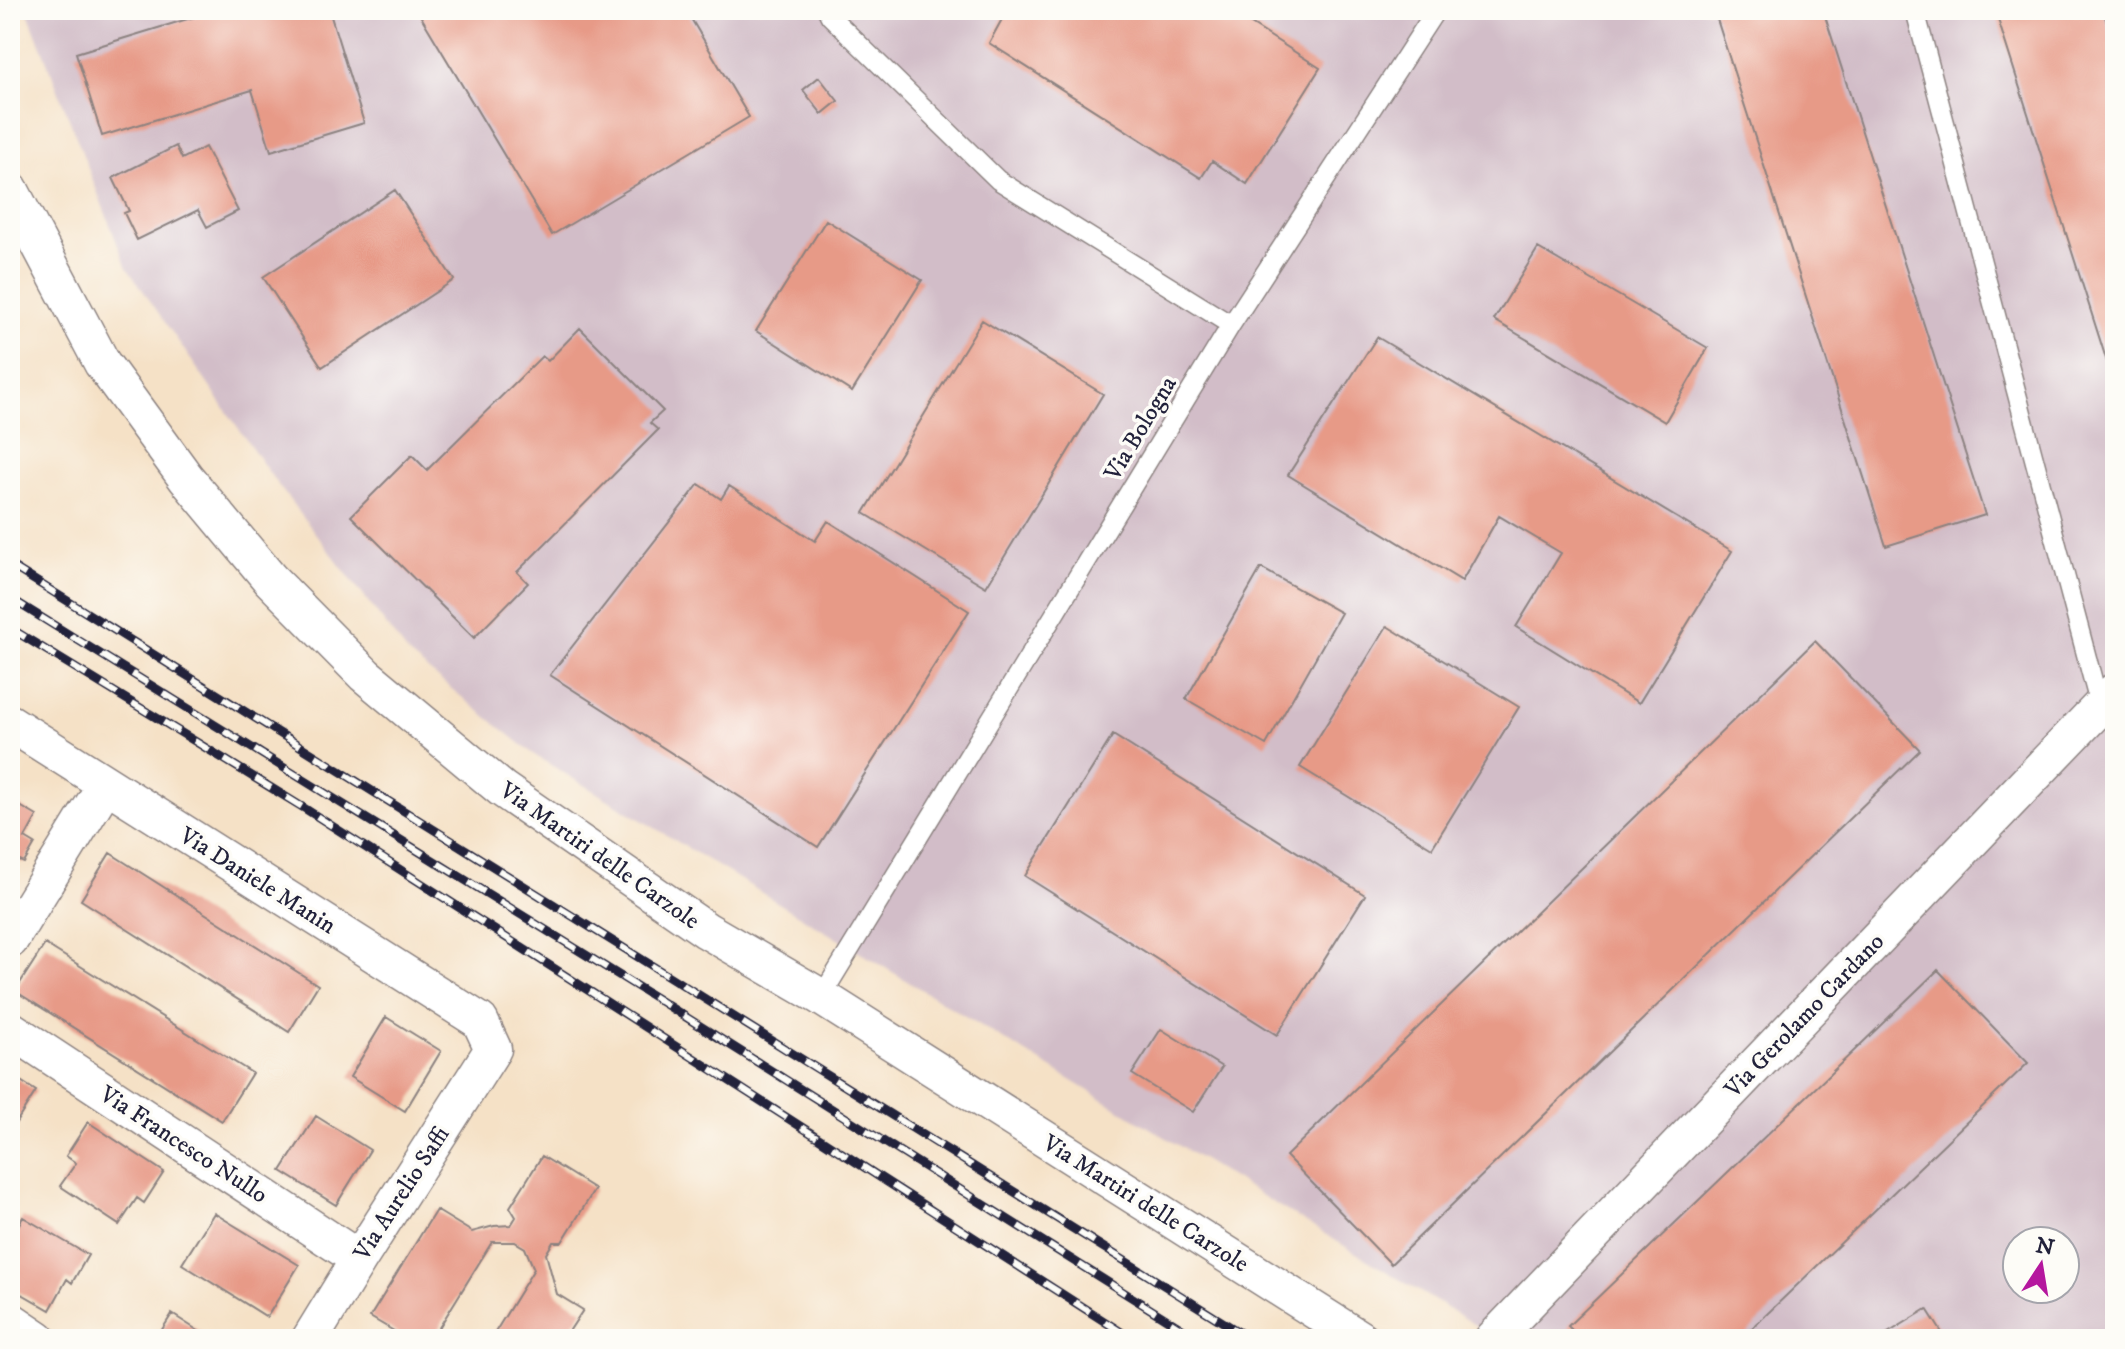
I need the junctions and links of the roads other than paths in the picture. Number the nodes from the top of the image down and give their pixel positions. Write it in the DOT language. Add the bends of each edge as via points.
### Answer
graph roads {
  1 [pos="827,10"];
  2 [pos="1436,10"];
  3 [pos="1915,10"];
  4 [pos="10,189"];
  5 [pos="1231,325"];
  6 [pos="2108,699"];
  7 [pos="10,723"];
  8 [pos="106,784"];
  9 [pos="10,940"];
  10 [pos="821,997"];
  11 [pos="10,1029"];
  12 [pos="493,1049"];
  13 [pos="359,1259"];
  14 [pos="10,1320"];
  15 [pos="38,1339"];
  16 [pos="310,1339"];
  17 [pos="1360,1339"];
  18 [pos="1493,1339"];
  1 -- 5 [label="lane" via="998,180"];
  2 -- 5 [label="lane, Via Bologna"];
  3 -- 6 [label="lane"];
  4 -- 10 [label="street, Via Martiri delle Carzole" via="102,363 186,478 270,579 365,675 502,789 706,930"];
  5 -- 10 [label="lane, Via Bologna"];
  6 -- 18 [label="street, Via Gerolamo Cardano"];
  7 -- 8 [label="street, Via Daniele Manin"];
  8 -- 9 [label="street"];
  8 -- 12 [label="street, Via Daniele Manin" via="480,1021"];
  10 -- 17 [label="street, Via Martiri delle Carzole"];
  11 -- 13 [label="street, Via Francesco Nullo"];
  12 -- 13 [label="street, Via Aurelio Saffi"];
  13 -- 16 [label="street, Via Aurelio Saffi"];
  14 -- 15 [label="street"];
}
